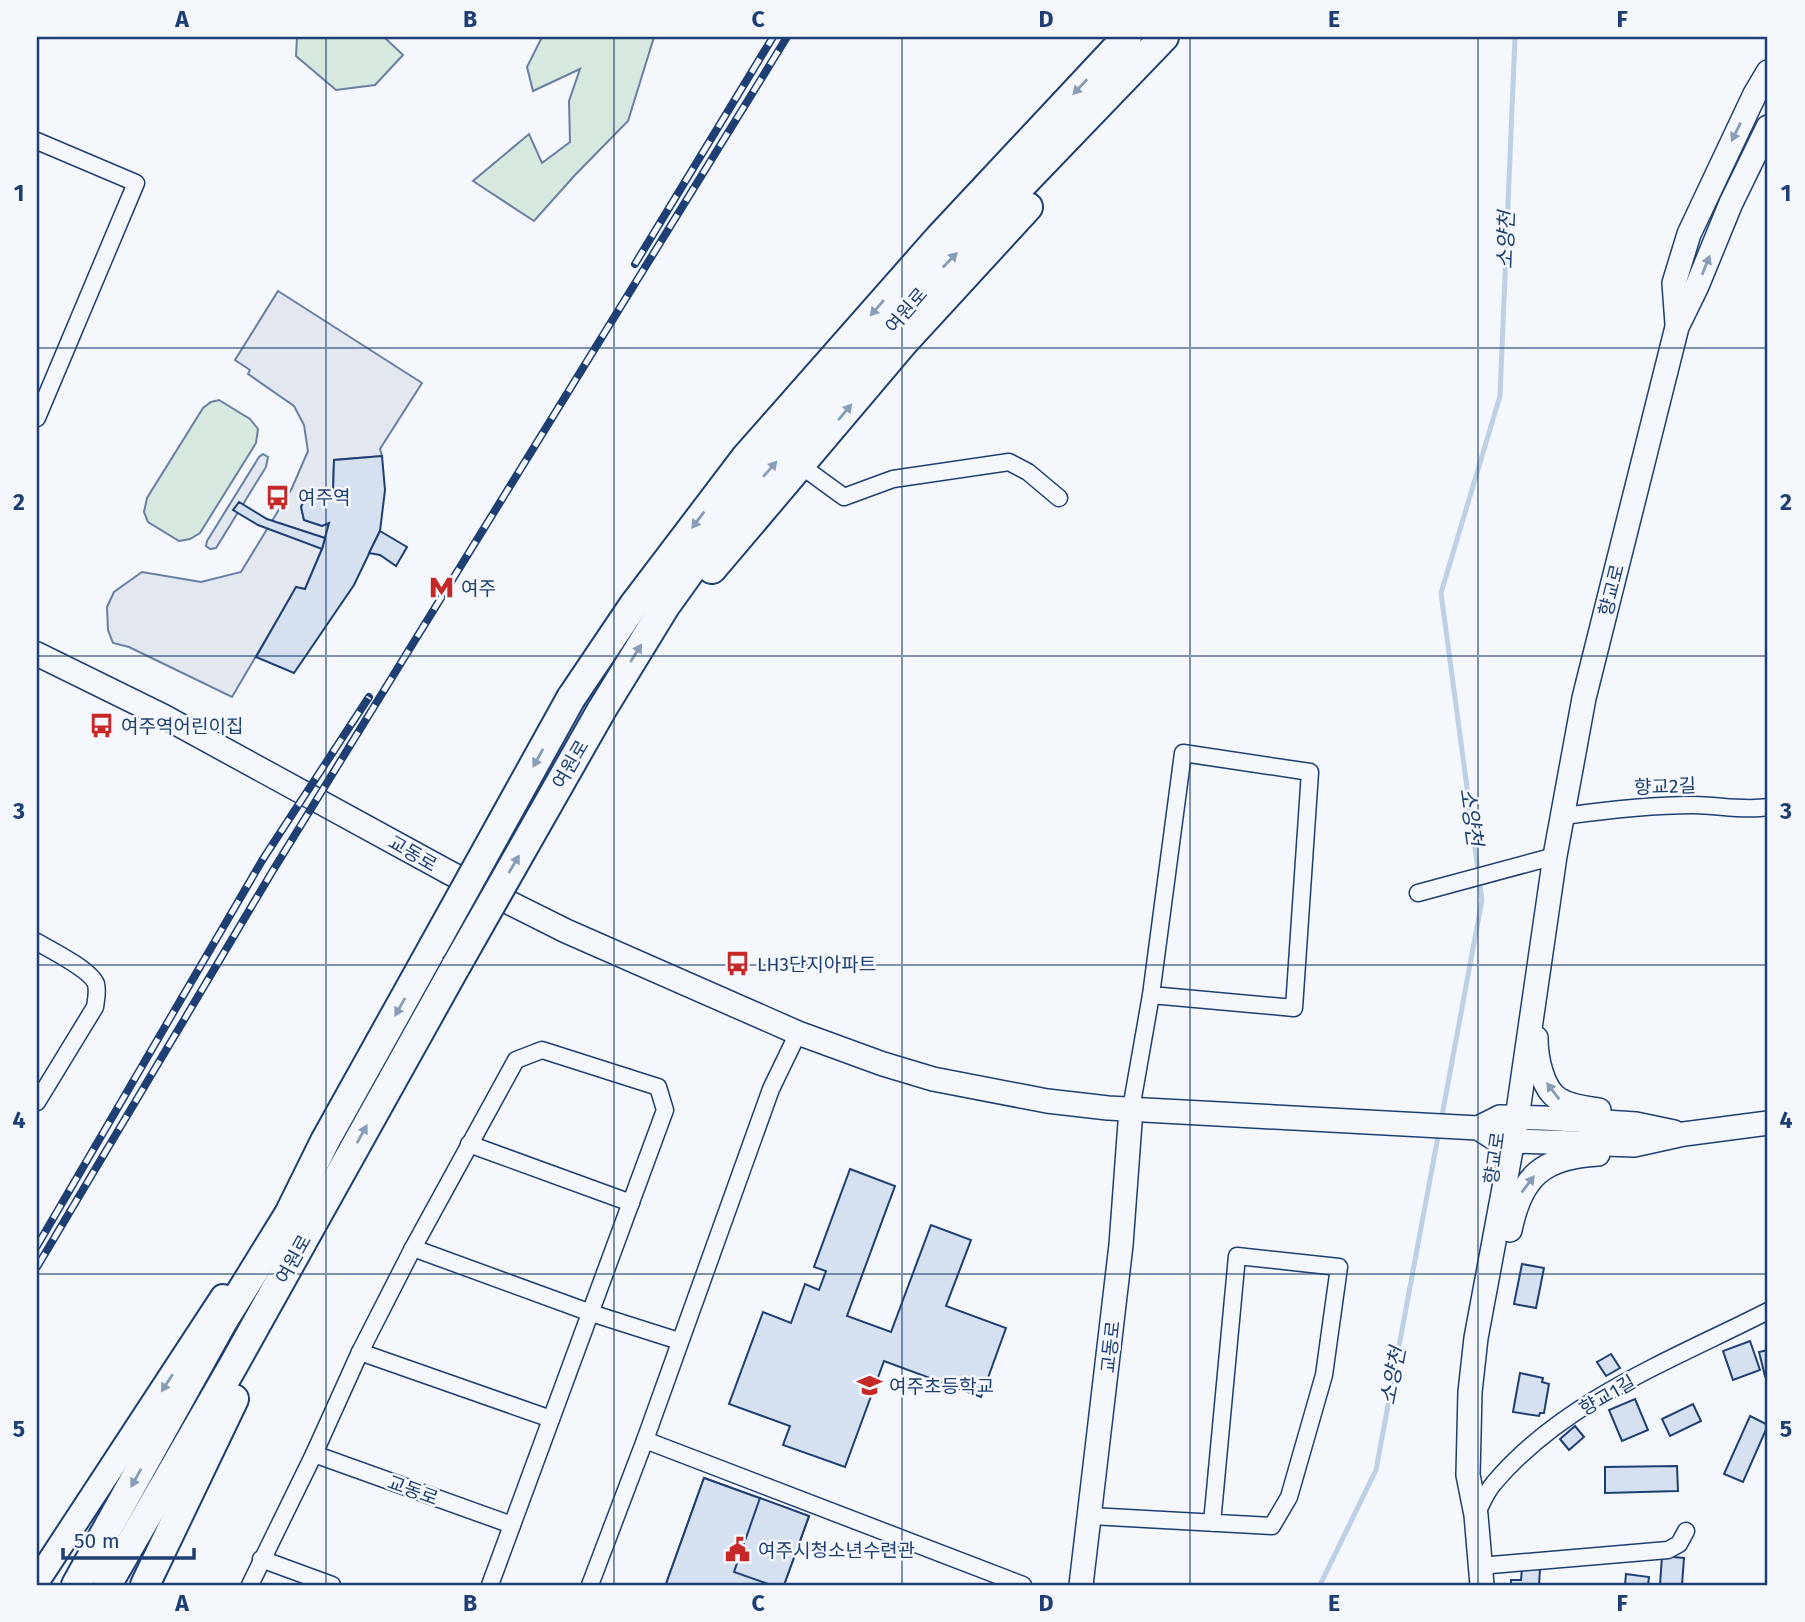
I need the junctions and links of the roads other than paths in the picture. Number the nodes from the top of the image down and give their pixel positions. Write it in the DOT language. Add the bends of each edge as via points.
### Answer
graph roads {
  1 [pos="1147,42"];
  2 [pos="1768,72"];
  3 [pos="1768,127"];
  4 [pos="37,141"];
  5 [pos="1677,327"];
  6 [pos="37,418"];
  7 [pos="800,465"];
  8 [pos="1059,498"];
  9 [pos="666,605"];
  10 [pos="39,660"];
  11 [pos="1768,807"];
  12 [pos="1564,816"];
  13 [pos="1555,856"];
  14 [pos="1424,892"];
  15 [pos="37,942"];
  16 [pos="1536,986"];
  17 [pos="1151,995"];
  18 [pos="798,1033"];
  19 [pos="37,1102"];
  20 [pos="1131,1109"];
  21 [pos="1768,1123"];
  22 [pos="1494,1129"];
  23 [pos="1635,1135"];
  24 [pos="325,1141"];
  25 [pos="469,1144"];
  26 [pos="328,1194"];
  27 [pos="631,1203"];
  28 [pos="413,1248"];
  29 [pos="1487,1291"];
  30 [pos="1768,1311"];
  31 [pos="591,1313"];
  32 [pos="679,1341"];
  33 [pos="360,1352"];
  34 [pos="551,1419"];
  35 [pos="645,1440"];
  36 [pos="314,1454"];
  37 [pos="1476,1515"];
  38 [pos="1091,1516"];
  39 [pos="1212,1523"];
  40 [pos="512,1525"];
  41 [pos="1686,1531"];
  42 [pos="261,1559"];
  43 [pos="1481,1576"];
  44 [pos="37,1581"];
  45 [pos="76,1585"];
  46 [pos="107,1585"];
  47 [pos="145,1585"];
  48 [pos="250,1585"];
  49 [pos="332,1585"];
  50 [pos="490,1585"];
  51 [pos="590,1585"];
  52 [pos="1023,1585"];
  53 [pos="1081,1585"];
  7 -- 1 [label="highway, one-way" via="904,342 1114,111"];
  9 -- 1 [label="highway, 여원로, one-way" via="727,520 936,274"];
  1 -- 24 [label="highway, 여원로, one-way, bridge" via="939,239 746,457 633,606 571,698"];
  2 -- 5 [label="street, 향교로, one-way" via="1689,234 1674,283"];
  5 -- 3 [label="street, 향교로, one-way"];
  4 -- 6 [label="street" via="136,183"];
  5 -- 12 [label="street, 향교로" via="1584,698"];
  7 -- 8 [label="street" via="844,497 893,479 1009,461"];
  7 -- 9 [label="highway" via="702,580"];
  26 -- 9 [label="highway, 여원로, one-way, bridge" via="601,711"];
  10 -- 18 [label="street, 교동로" via="163,716 566,931"];
  11 -- 12 [label="street, 향교2길" via="1667,805"];
  12 -- 13 [label="street, 향교로"];
  13 -- 14 [label="street"];
  13 -- 16 [label="street, 향교로"];
  15 -- 19 [label="street" via="89,974 97,995"];
  16 -- 22 [label="street, 향교로"];
  23 -- 16 [label="street, one-way" via="1618,1113 1558,1099 1543,1078 1536,1057"];
  17 -- 17 [label="street" via="1183,753 1310,772 1294,1008"];
  17 -- 20 [label="street"];
  18 -- 20 [label="street, 교동로" via="933,1079 1047,1101"];
  18 -- 32 [label="street" via="771,1089"];
  20 -- 22 [label="street, 교동로"];
  20 -- 38 [label="street, 교동로"];
  21 -- 23 [label="street"];
  22 -- 23 [label="street"];
  22 -- 29 [label="street, 향교로" via="1479,1268"];
  29 -- 23 [label="street, one-way" via="1502,1269 1523,1188 1538,1170 1562,1159 1625,1152"];
  24 -- 44 [label="main road, one-way"];
  24 -- 45 [label="highway, 여원로, one-way" via="289,1214 223,1321"];
  25 -- 27 [label="street"];
  25 -- 27 [label="street" via="516,1060 542,1050 658,1087 665,1111"];
  25 -- 28 [label="street"];
  26 -- 46 [label="highway, 여원로"];
  26 -- 47 [label="highway" via="319,1234"];
  27 -- 31 [label="street"];
  28 -- 31 [label="street"];
  28 -- 33 [label="street"];
  29 -- 37 [label="street, 향교로" via="1476,1338 1468,1432 1468,1475"];
  30 -- 37 [label="street, 향교1길" via="1612,1389 1576,1413 1539,1440 1493,1484"];
  31 -- 32 [label="street"];
  31 -- 34 [label="street"];
  32 -- 35 [label="street"];
  33 -- 34 [label="street"];
  33 -- 36 [label="street"];
  34 -- 40 [label="street"];
  35 -- 51 [label="street"];
  35 -- 52 [label="street"];
  36 -- 40 [label="street, 교동로"];
  36 -- 42 [label="street"];
  37 -- 43 [label="street, 향교로"];
  38 -- 39 [label="street"];
  38 -- 53 [label="street, 교동로"];
  39 -- 39 [label="street" via="1237,1256 1339,1267 1324,1375 1289,1497 1272,1526"];
  40 -- 50 [label="street"];
  41 -- 43 [label="street" via="1679,1544 1668,1550"];
  42 -- 48 [label="street"];
  42 -- 49 [label="street"];
}
